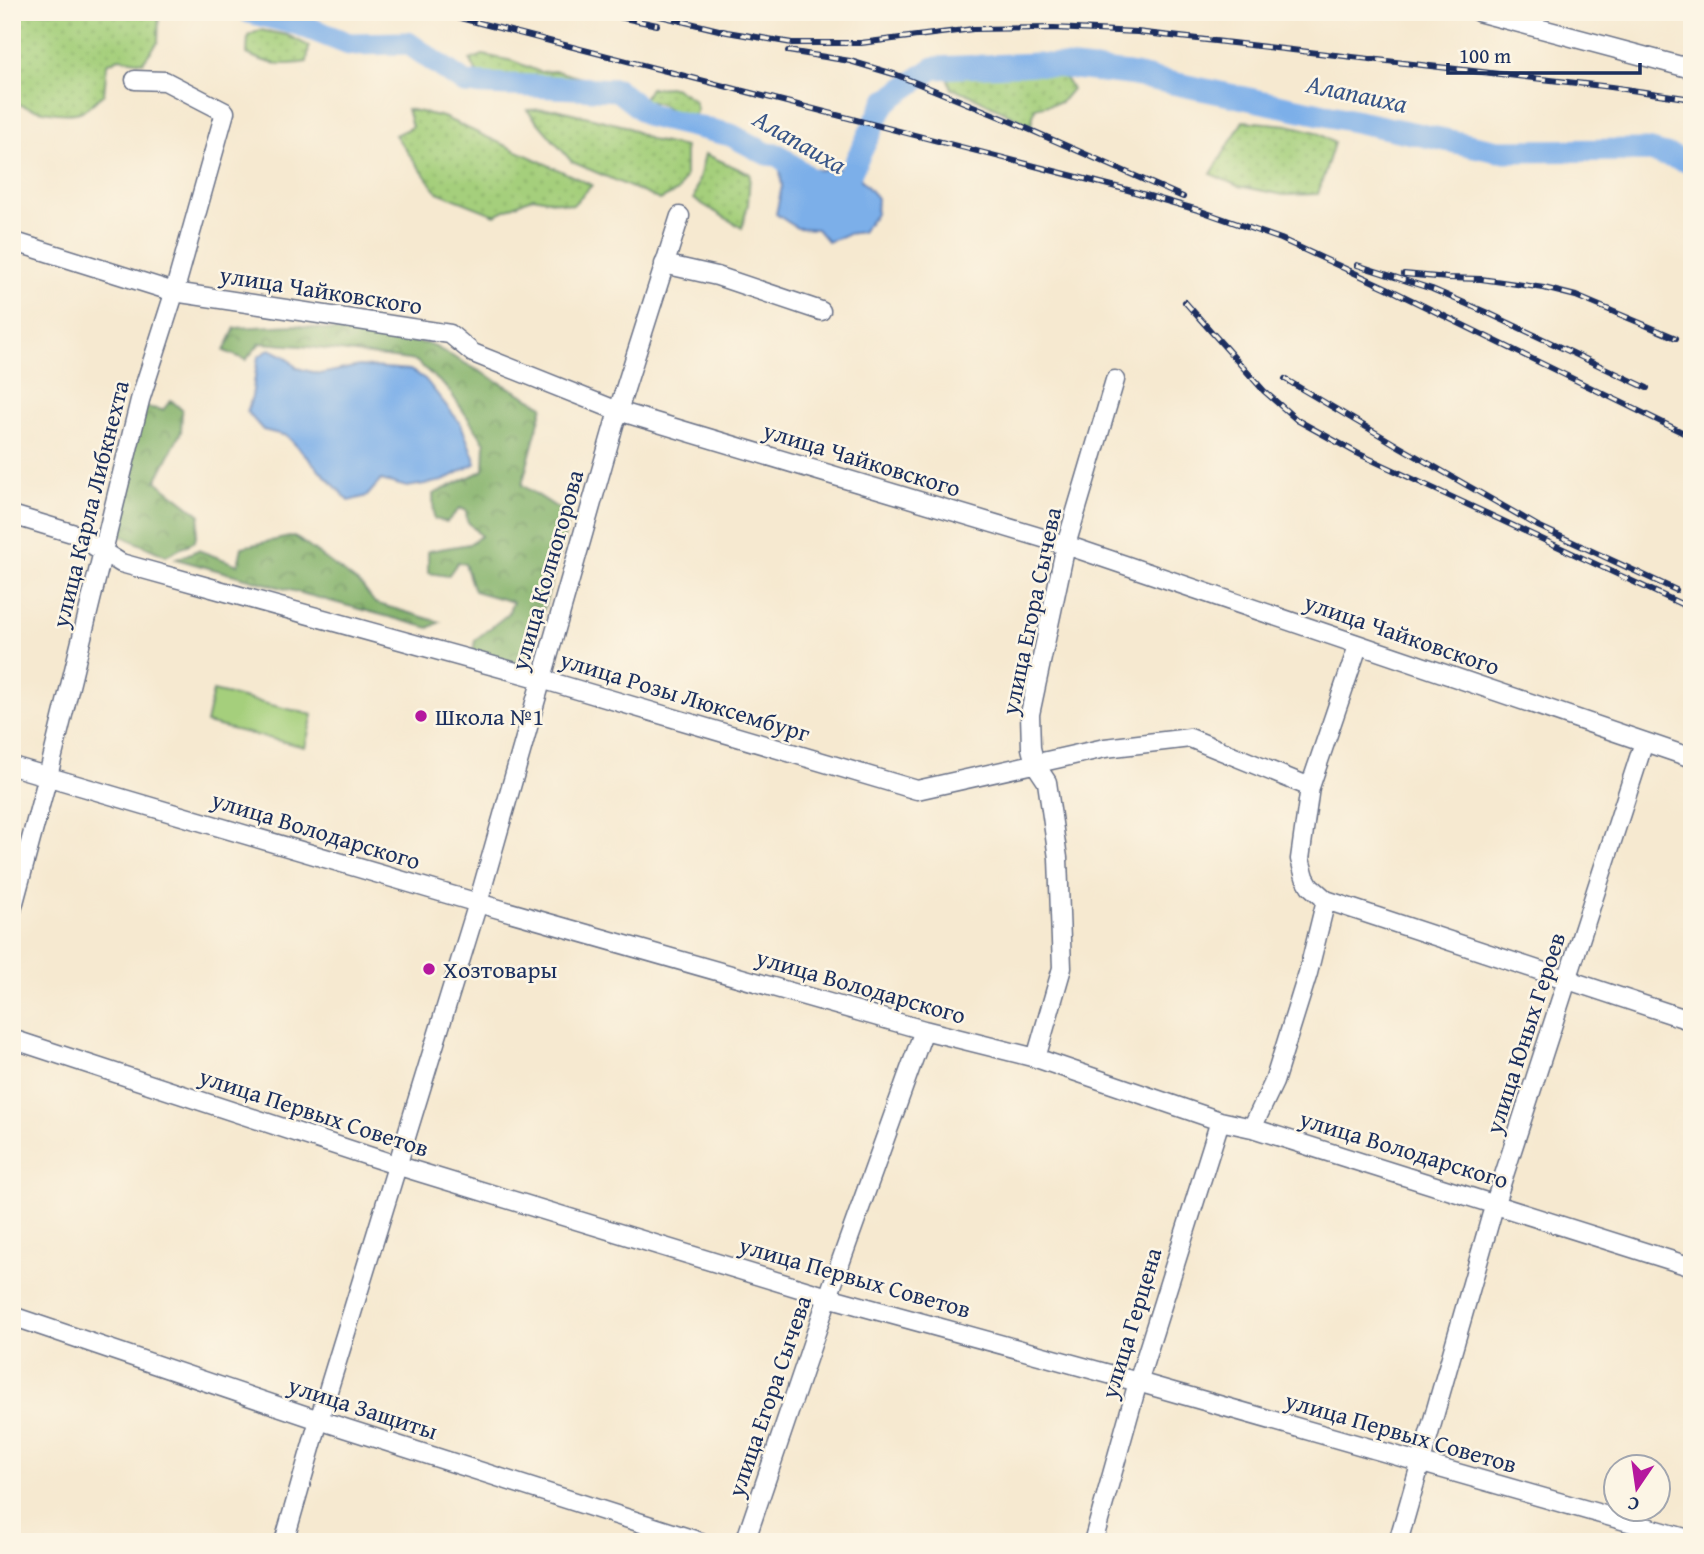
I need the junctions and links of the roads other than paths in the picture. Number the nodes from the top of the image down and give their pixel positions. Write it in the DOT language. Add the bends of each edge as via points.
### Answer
graph roads {
  1 [pos="1478,12"];
  2 [pos="1692,69"];
  3 [pos="135,79"];
  4 [pos="680,216"];
  5 [pos="12,241"];
  6 [pos="664,264"];
  7 [pos="174,292"];
  8 [pos="821,311"];
  9 [pos="1115,380"];
  10 [pos="618,411"];
  11 [pos="12,515"];
  12 [pos="1066,545"];
  13 [pos="103,551"];
  14 [pos="1358,646"];
  15 [pos="541,679"];
  16 [pos="1644,742"];
  17 [pos="1692,758"];
  18 [pos="1035,764"];
  19 [pos="12,766"];
  20 [pos="48,776"];
  21 [pos="1310,787"];
  22 [pos="1326,900"];
  23 [pos="478,903"];
  24 [pos="12,910"];
  25 [pos="1567,981"];
  26 [pos="1692,1021"];
  27 [pos="924,1030"];
  28 [pos="12,1039"];
  29 [pos="1036,1058"];
  30 [pos="1220,1121"];
  31 [pos="1252,1128"];
  32 [pos="396,1165"];
  33 [pos="1495,1203"];
  34 [pos="1692,1267"];
  35 [pos="828,1297"];
  36 [pos="12,1315"];
  37 [pos="1138,1381"];
  38 [pos="319,1420"];
  39 [pos="1420,1464"];
  40 [pos="1692,1540"];
  41 [pos="284,1542"];
  42 [pos="701,1542"];
  43 [pos="746,1542"];
  44 [pos="1093,1542"];
  45 [pos="1398,1542"];
  1 -- 2 [label="street"];
  3 -- 7 [label="street, улица Карла Либкнехта" via="164,81 225,112"];
  4 -- 6 [label="street, улица Колногорова"];
  5 -- 7 [label="street, улица Чайковского"];
  6 -- 8 [label="street" via="717,276"];
  6 -- 10 [label="street, улица Колногорова"];
  7 -- 10 [label="street, улица Чайковского" via="450,334 473,352"];
  7 -- 13 [label="street, улица Карла Либкнехта" via="139,400"];
  9 -- 12 [label="street, улица Егора Сычева"];
  10 -- 12 [label="street, улица Чайковского"];
  10 -- 15 [label="street, улица Колногорова"];
  11 -- 13 [label="street, улица Розы Люксембург" via="75,534"];
  12 -- 14 [label="street, улица Чайковского"];
  12 -- 18 [label="street, улица Егора Сычева" via="1030,713"];
  13 -- 15 [label="street, улица Розы Люксембург" via="121,563"];
  13 -- 20 [label="street, улица Карла Либкнехта"];
  14 -- 16 [label="street, улица Чайковского"];
  14 -- 21 [label="street"];
  15 -- 18 [label="street, улица Розы Люксембург" via="917,790"];
  15 -- 23 [label="street, улица Колногорова"];
  16 -- 17 [label="street, улица Чайковского"];
  16 -- 25 [label="street, улица Юных Героев"];
  18 -- 21 [label="street, улица Розы Люксембург" via="1105,748 1190,738"];
  18 -- 29 [label="street, улица Егора Сычева" via="1047,782 1058,858 1062,968"];
  19 -- 20 [label="street, улица Володарского"];
  20 -- 23 [label="street, улица Володарского"];
  20 -- 24 [label="street, улица Карла Либкнехта"];
  21 -- 22 [label="street" via="1300,859 1310,886"];
  22 -- 25 [label="street"];
  22 -- 31 [label="street" via="1274,1082"];
  23 -- 27 [label="street, улица Володарского"];
  23 -- 32 [label="street, улица Колногорова"];
  25 -- 26 [label="street"];
  25 -- 33 [label="street, улица Юных Героев"];
  27 -- 29 [label="street, улица Володарского"];
  27 -- 35 [label="street, улица Егора Сычева"];
  28 -- 32 [label="street, улица Первых Советов"];
  29 -- 30 [label="street, улица Володарского"];
  30 -- 31 [label="street, улица Володарского"];
  30 -- 37 [label="street, улица Герцена"];
  31 -- 33 [label="street, улица Володарского"];
  32 -- 35 [label="street, улица Первых Советов"];
  32 -- 38 [label="street, улица Колногорова"];
  33 -- 34 [label="street, улица Володарского"];
  33 -- 39 [label="street, улица Юных Героев"];
  35 -- 37 [label="street, улица Первых Советов"];
  35 -- 43 [label="street, улица Егора Сычева"];
  36 -- 38 [label="street, улица Защиты"];
  37 -- 39 [label="street, улица Первых Советов"];
  37 -- 44 [label="street, улица Герцена"];
  38 -- 41 [label="street, улица Колногорова"];
  38 -- 42 [label="street, улица Защиты"];
  39 -- 40 [label="street, улица Первых Советов"];
  39 -- 45 [label="street, улица Юных Героев"];
}
